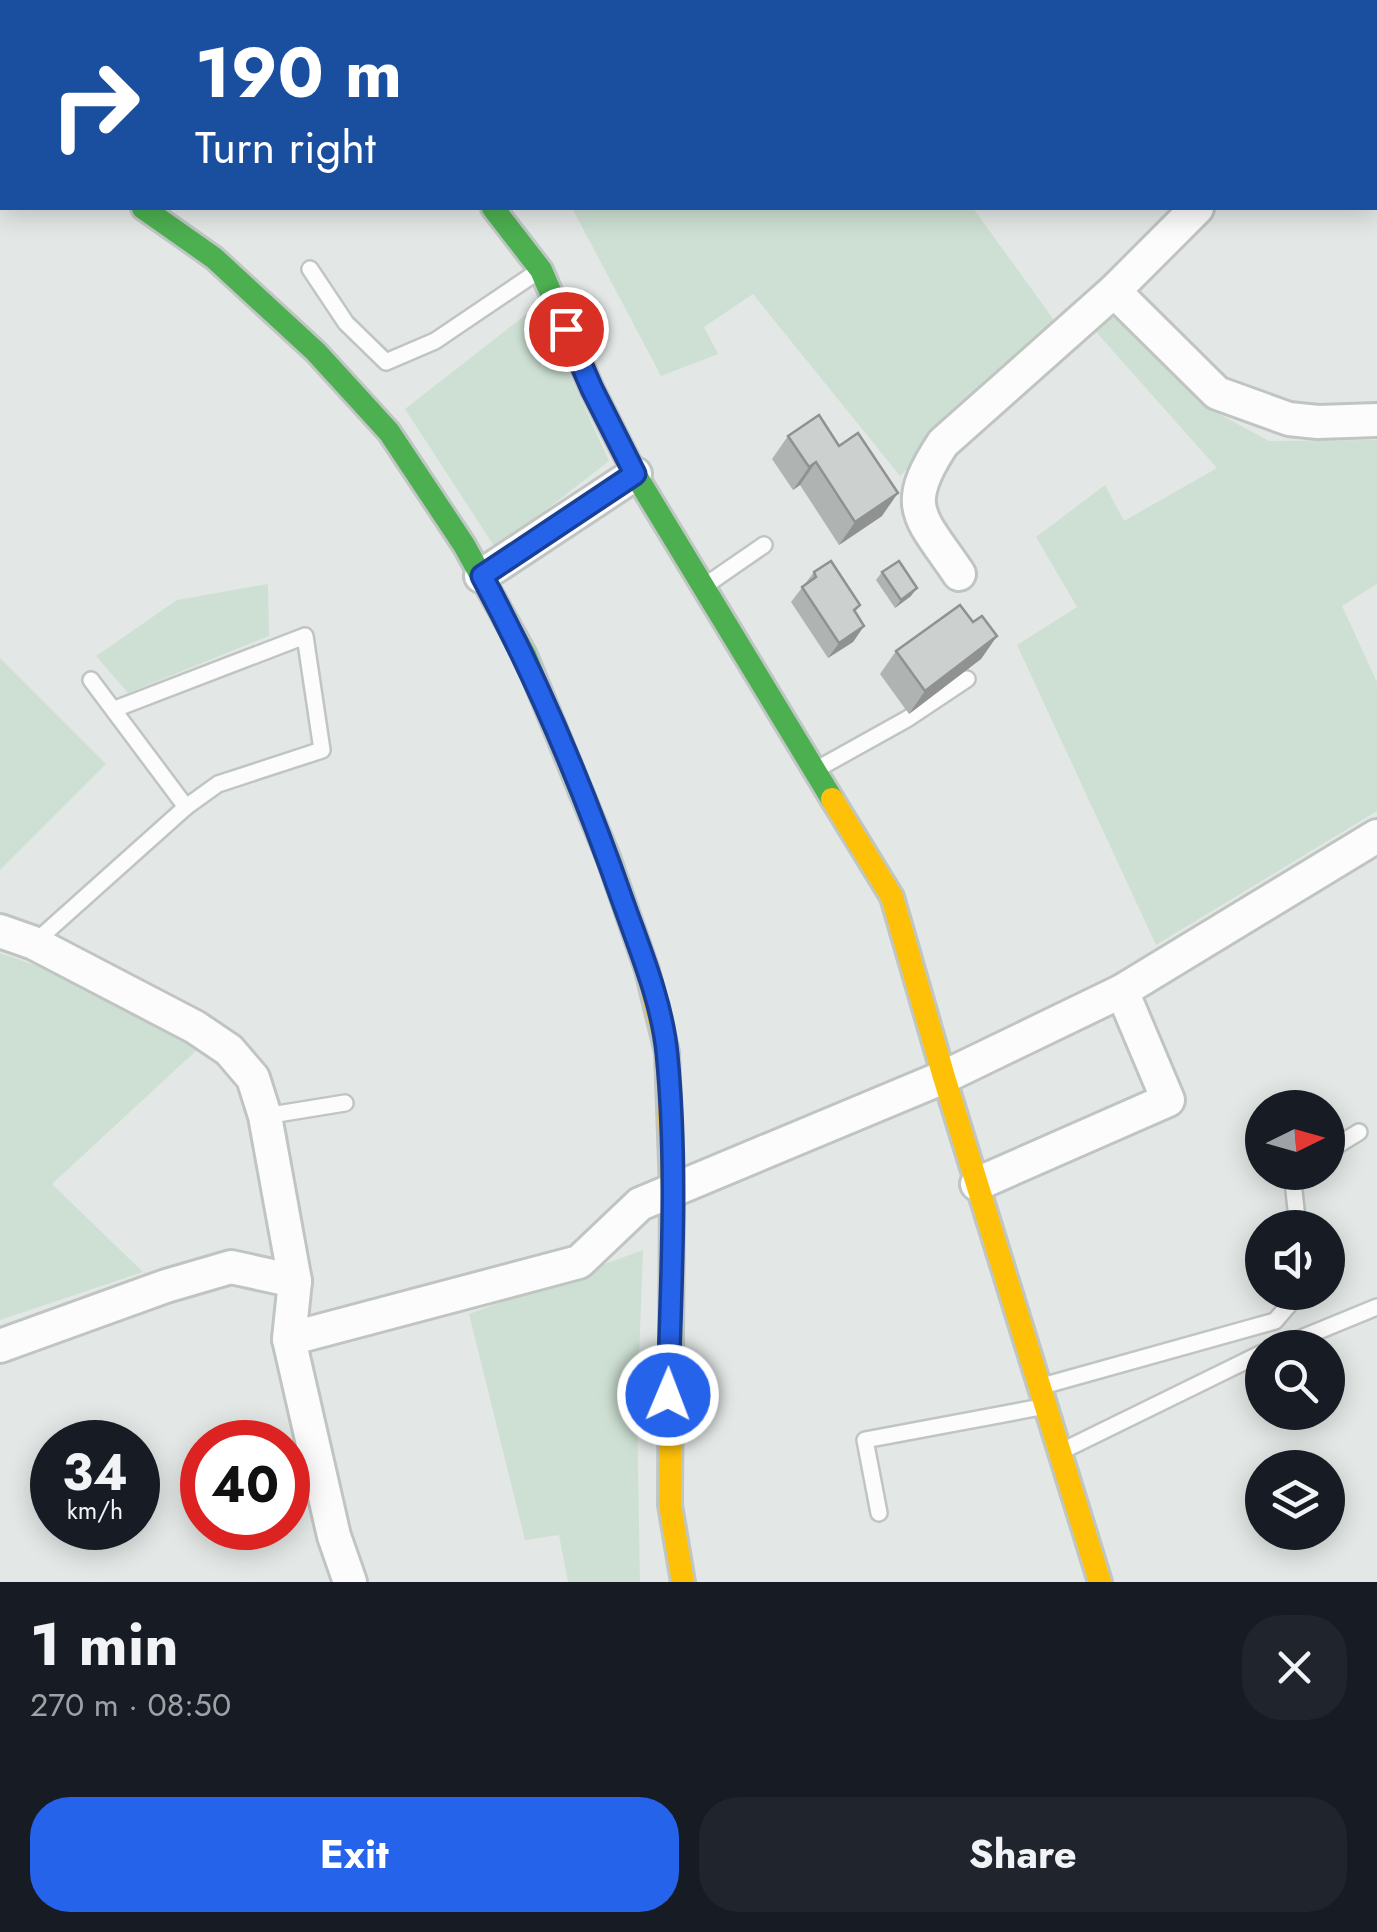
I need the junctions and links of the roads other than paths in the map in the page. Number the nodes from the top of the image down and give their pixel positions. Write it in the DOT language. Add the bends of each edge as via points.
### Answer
graph roads {
  1 [pos="146,210"];
  2 [pos="495,210"];
  3 [pos="1195,210"];
  4 [pos="310,269"];
  5 [pos="540,270"];
  6 [pos="1114,291"];
  7 [pos="1377,420"];
  8 [pos="635,474"];
  9 [pos="764,545"];
  10 [pos="959,574"];
  11 [pos="482,576"];
  12 [pos="703,588"];
  13 [pos="967,679"];
  14 [pos="91,680"];
  15 [pos="115,709"];
  16 [pos="815,770"];
  17 [pos="186,807"];
  18 [pos="1377,836"];
  19 [pos="0,931"];
  20 [pos="34,943"];
  21 [pos="1122,991"];
  22 [pos="944,1076"];
  23 [pos="344,1103"];
  24 [pos="265,1116"];
  25 [pos="1359,1132"];
  26 [pos="1345,1141"];
  27 [pos="977,1184"];
  28 [pos="672,1190"];
  29 [pos="296,1281"];
  30 [pos="1377,1307"];
  31 [pos="1284,1310"];
  32 [pos="1321,1330"];
  33 [pos="289,1339"];
  34 [pos="0,1346"];
  35 [pos="1245,1361"];
  36 [pos="1042,1397"];
  37 [pos="1058,1453"];
  38 [pos="879,1513"];
  39 [pos="350,1582"];
  40 [pos="683,1582"];
  41 [pos="1100,1582"];
  1 -- 11 [label="street" via="214,258 390,432"];
  2 -- 5 [label="street"];
  3 -- 6 [label="street"];
  4 -- 5 [label="lane" via="346,323 386,362 435,341"];
  5 -- 8 [label="street"];
  6 -- 7 [label="street" via="1217,393 1288,418"];
  6 -- 10 [label="street" via="944,443 926,469 916,499"];
  8 -- 11 [label="street"];
  8 -- 12 [label="street"];
  9 -- 12 [label="lane"];
  11 -- 28 [label="street" via="525,655 647,970 667,1052"];
  12 -- 16 [label="street"];
  13 -- 16 [label="lane"];
  14 -- 15 [label="lane"];
  15 -- 17 [label="lane"];
  15 -- 17 [label="lane" via="305,636 322,750 218,784"];
  16 -- 22 [label="street" via="892,897"];
  17 -- 20 [label="lane"];
  18 -- 21 [label="street"];
  19 -- 20 [label="street"];
  20 -- 24 [label="street" via="230,1050 253,1078"];
  21 -- 22 [label="street"];
  21 -- 27 [label="street" via="1168,1100"];
  22 -- 27 [label="street"];
  22 -- 28 [label="street"];
  23 -- 24 [label="lane"];
  24 -- 29 [label="street"];
  25 -- 26 [label="lane"];
  27 -- 36 [label="street"];
  28 -- 33 [label="street" via="640,1204 579,1262"];
  28 -- 40 [label="street" via="670,1505"];
  29 -- 33 [label="street"];
  29 -- 34 [label="street" via="231,1268"];
  30 -- 32 [label="lane"];
  31 -- 36 [label="lane" via="1275,1321"];
  33 -- 39 [label="street"];
  35 -- 37 [label="lane"];
  36 -- 37 [label="street"];
  36 -- 38 [label="lane" via="865,1440"];
  37 -- 41 [label="street"];
}
